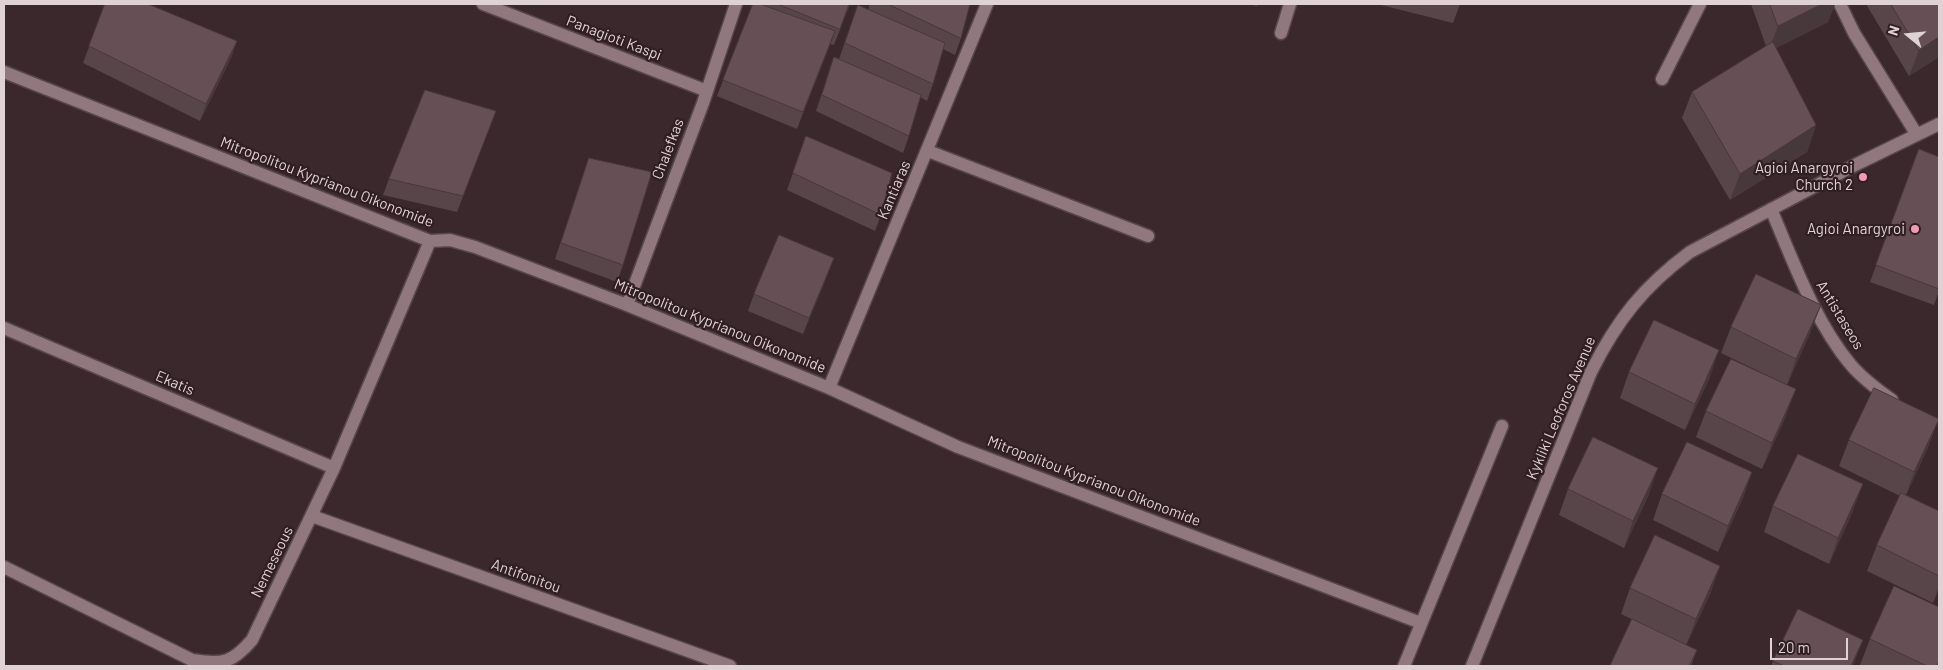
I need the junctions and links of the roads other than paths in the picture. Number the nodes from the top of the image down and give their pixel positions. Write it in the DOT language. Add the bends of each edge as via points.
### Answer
graph roads {
  1 [pos="483,4"];
  2 [pos="736,4"];
  3 [pos="987,4"];
  4 [pos="1290,4"];
  5 [pos="1700,4"];
  6 [pos="1840,4"];
  7 [pos="1282,34"];
  8 [pos="4,72"];
  9 [pos="1662,79"];
  10 [pos="707,91"];
  11 [pos="1939,124"];
  12 [pos="1917,136"];
  13 [pos="928,150"];
  14 [pos="1771,209"];
  15 [pos="1148,236"];
  16 [pos="430,241"];
  17 [pos="627,305"];
  18 [pos="4,328"];
  19 [pos="829,388"];
  20 [pos="1902,408"];
  21 [pos="1502,426"];
  22 [pos="334,468"];
  23 [pos="312,516"];
  24 [pos="4,567"];
  25 [pos="1420,623"];
  26 [pos="730,666"];
  27 [pos="1404,666"];
  28 [pos="1472,666"];
  1 -- 10 [label="street, Panagioti Kaspi"];
  2 -- 10 [label="street, Chalefkas"];
  3 -- 13 [label="street, Kantiaras"];
  4 -- 7 [label="street"];
  5 -- 9 [label="street"];
  6 -- 12 [label="street" via="1854,33"];
  8 -- 16 [label="street, Mitropolitou Kyprianou Oikonomide"];
  10 -- 17 [label="street, Chalefkas"];
  11 -- 12 [label="street, Kykliki Leoforos Avenue"];
  12 -- 14 [label="street, Kykliki Leoforos Avenue"];
  13 -- 15 [label="street"];
  13 -- 19 [label="street, Kantiaras"];
  14 -- 20 [label="street, Antistaseos" via="1808,294 1830,334 1851,365"];
  14 -- 28 [label="street, Kykliki Leoforos Avenue" via="1690,252 1631,305 1616,327 1591,372"];
  16 -- 17 [label="street, Mitropolitou Kyprianou Oikonomide" via="450,240 475,247"];
  16 -- 22 [label="street, Nemeseous"];
  17 -- 19 [label="street, Mitropolitou Kyprianou Oikonomide"];
  18 -- 22 [label="street, Ekatis"];
  19 -- 25 [label="street, Mitropolitou Kyprianou Oikonomide" via="958,447"];
  21 -- 25 [label="street"];
  22 -- 23 [label="street, Nemeseous"];
  23 -- 24 [label="street, Nemeseous" via="252,640 230,661 192,660"];
  23 -- 26 [label="street, Antifonitou"];
  25 -- 27 [label="street"];
}
